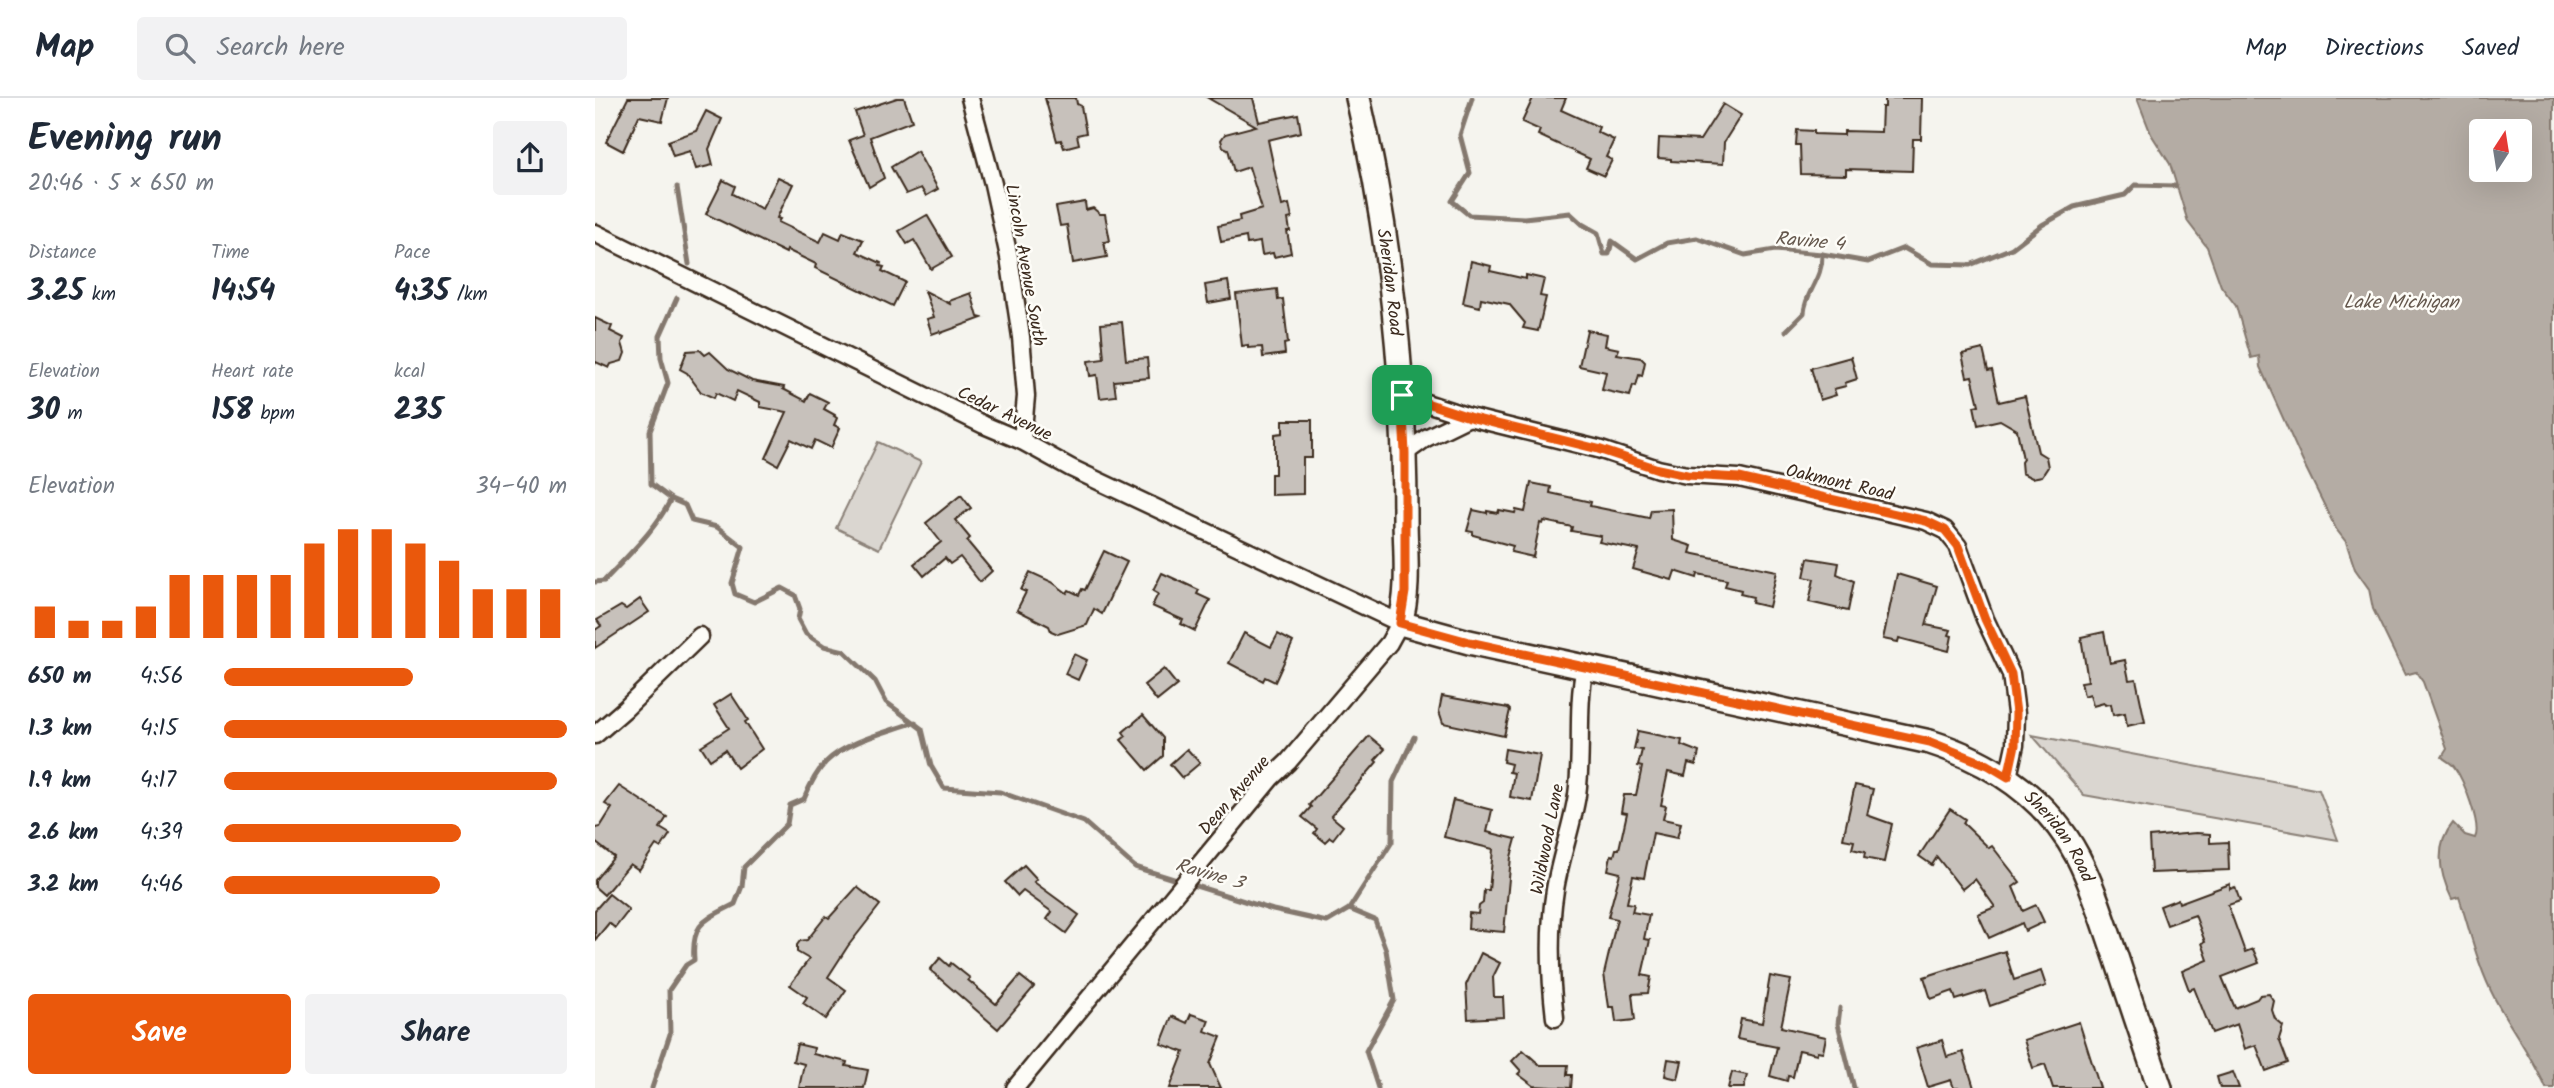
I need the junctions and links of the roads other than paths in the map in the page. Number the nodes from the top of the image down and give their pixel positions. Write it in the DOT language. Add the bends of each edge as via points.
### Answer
graph roads {
  1 [pos="970,98"];
  2 [pos="1357,98"];
  3 [pos="595,233"];
  4 [pos="1402,395"];
  5 [pos="1469,417"];
  6 [pos="1022,441"];
  7 [pos="1405,453"];
  8 [pos="1400,623"];
  9 [pos="700,636"];
  10 [pos="1585,667"];
  11 [pos="595,735"];
  12 [pos="2008,777"];
  13 [pos="1555,1018"];
  14 [pos="1015,1088"];
  15 [pos="2160,1088"];
  1 -- 6 [label="street, Lincoln Avenue South" via="1009,257 1026,396"];
  2 -- 4 [label="street, Sheridan Road" via="1388,261"];
  3 -- 6 [label="street, Cedar Avenue"];
  4 -- 5 [label="street, Oakmont Road"];
  4 -- 7 [label="street, Sheridan Road"];
  5 -- 7 [label="street"];
  5 -- 12 [label="street, Oakmont Road" via="1658,469 1739,478 1926,521 1945,530 1958,546 2011,674 2016,713"];
  6 -- 8 [label="street, Cedar Avenue"];
  7 -- 8 [label="street, Sheridan Road" via="1405,592"];
  8 -- 10 [label="street, Sheridan Road"];
  8 -- 14 [label="street, Dean Avenue" via="1389,643"];
  9 -- 11 [label="street"];
  10 -- 12 [label="street, Sheridan Road" via="1930,742"];
  10 -- 13 [label="street, Wildwood Lane" via="1576,799 1550,927"];
  12 -- 15 [label="street, Sheridan Road" via="2049,816 2077,856"];
}
